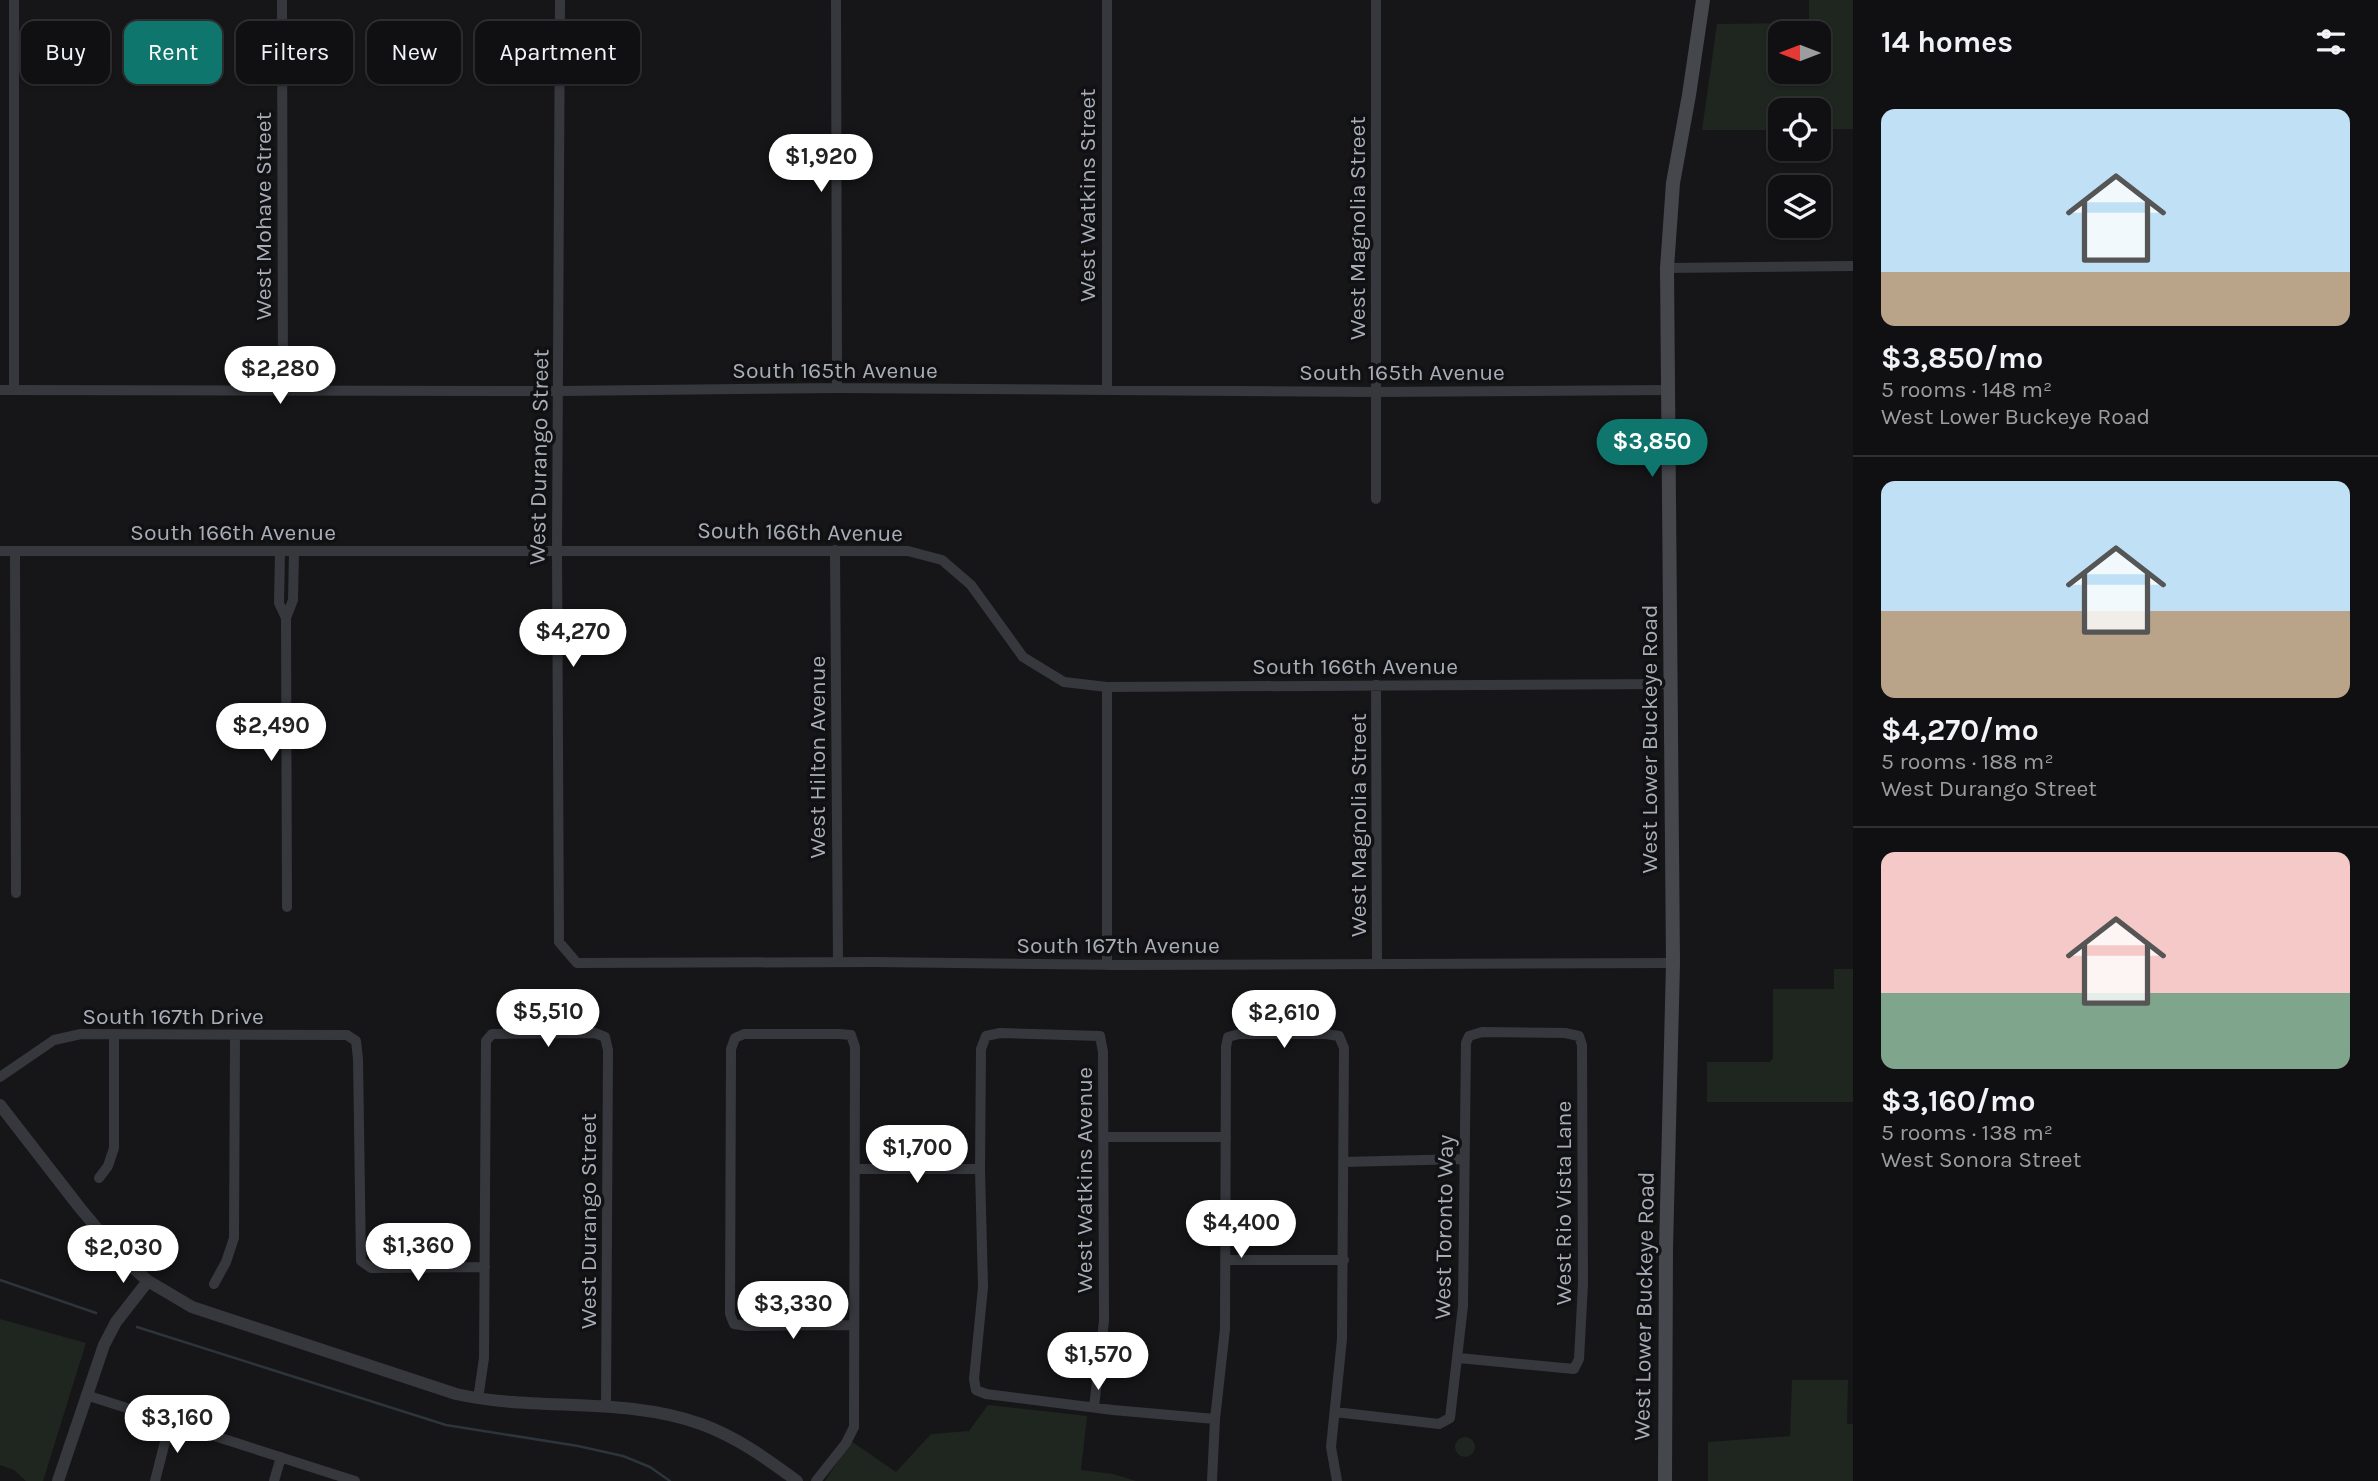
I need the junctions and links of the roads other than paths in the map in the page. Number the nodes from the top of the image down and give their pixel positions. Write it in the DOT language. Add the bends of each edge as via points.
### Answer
graph roads {
  1 [pos="14,0"];
  2 [pos="282,0"];
  3 [pos="560,0"];
  4 [pos="836,0"];
  5 [pos="1107,0"];
  6 [pos="1376,0"];
  7 [pos="1703,0"];
  8 [pos="1853,266"];
  9 [pos="1667,268"];
  10 [pos="837,388"];
  11 [pos="0,390"];
  12 [pos="14,390"];
  13 [pos="283,390"];
  14 [pos="1107,390"];
  15 [pos="1669,390"];
  16 [pos="559,391"];
  17 [pos="1376,392"];
  18 [pos="1376,499"];
  19 [pos="557,550"];
  20 [pos="835,550"];
  21 [pos="0,551"];
  22 [pos="15,551"];
  23 [pos="280,552"];
  24 [pos="294,552"];
  25 [pos="279,585"];
  26 [pos="293,585"];
  27 [pos="286,618"];
  28 [pos="1672,684"];
  29 [pos="1376,685"];
  30 [pos="1107,687"];
  31 [pos="16,892"];
  32 [pos="287,907"];
  33 [pos="567,953"];
  34 [pos="838,962"];
  35 [pos="1673,963"];
  36 [pos="1377,964"];
  37 [pos="1107,965"];
  38 [pos="114,1034"];
  39 [pos="235,1035"];
  40 [pos="1579,1036"];
  41 [pos="0,1077"];
  42 [pos="0,1105"];
  43 [pos="1104,1137"];
  44 [pos="1226,1137"];
  45 [pos="1465,1159"];
  46 [pos="1343,1162"];
  47 [pos="855,1169"];
  48 [pos="980,1169"];
  49 [pos="99,1178"];
  50 [pos="1226,1260"];
  51 [pos="1343,1261"];
  52 [pos="485,1267"];
  53 [pos="148,1281"];
  54 [pos="214,1284"];
  55 [pos="854,1325"];
  56 [pos="1459,1358"];
  57 [pos="86,1395"];
  58 [pos="478,1399"];
  59 [pos="606,1406"];
  60 [pos="1094,1407"];
  61 [pos="1335,1412"];
  62 [pos="1215,1419"];
  63 [pos="170,1422"];
  64 [pos="281,1457"];
  65 [pos="58,1481"];
  66 [pos="155,1481"];
  67 [pos="274,1481"];
  68 [pos="355,1481"];
  69 [pos="797,1481"];
  70 [pos="816,1481"];
  71 [pos="1212,1481"];
  72 [pos="1337,1481"];
  73 [pos="1665,1481"];
  1 -- 12 [label="street"];
  2 -- 13 [label="street, West Mohave Street"];
  3 -- 16 [label="street, West Durango Street"];
  4 -- 10 [label="street"];
  5 -- 14 [label="street, West Watkins Street"];
  6 -- 17 [label="street, West Magnolia Street"];
  7 -- 9 [label="main road, West Lower Buckeye Road" via="1673,183"];
  8 -- 9 [label="street"];
  9 -- 15 [label="main road, West Lower Buckeye Road"];
  10 -- 14 [label="street, South 165th Avenue"];
  10 -- 16 [label="street, South 165th Avenue"];
  11 -- 12 [label="street, South 165th Avenue"];
  12 -- 13 [label="street, South 165th Avenue"];
  13 -- 16 [label="street, South 165th Avenue"];
  14 -- 17 [label="street, South 165th Avenue"];
  15 -- 17 [label="street, South 165th Avenue"];
  15 -- 28 [label="main road, West Lower Buckeye Road"];
  16 -- 19 [label="street, West Durango Street"];
  17 -- 18 [label="street, West Magnolia Street"];
  19 -- 20 [label="street, South 166th Avenue"];
  19 -- 24 [label="street, South 166th Avenue"];
  19 -- 33 [label="street, West Durango Street" via="559,942"];
  20 -- 30 [label="street, South 166th Avenue" via="908,551 942,560 971,585 1023,657 1063,682"];
  20 -- 34 [label="street, West Hilton Avenue"];
  21 -- 22 [label="street, South 166th Avenue"];
  22 -- 23 [label="street, South 166th Avenue"];
  22 -- 31 [label="street"];
  23 -- 24 [label="street, South 166th Avenue"];
  23 -- 25 [label="street"];
  24 -- 26 [label="street"];
  25 -- 26 [label="street"];
  25 -- 27 [label="street" via="279,603"];
  26 -- 27 [label="street"];
  27 -- 32 [label="street"];
  28 -- 29 [label="street, South 166th Avenue"];
  28 -- 35 [label="main road, West Lower Buckeye Road"];
  29 -- 30 [label="street, South 166th Avenue"];
  29 -- 36 [label="street, West Magnolia Street"];
  30 -- 37 [label="street"];
  33 -- 34 [label="street, South 167th Avenue" via="578,963"];
  34 -- 37 [label="street, South 167th Avenue"];
  35 -- 36 [label="street, South 167th Avenue"];
  35 -- 73 [label="main road, West Lower Buckeye Road"];
  36 -- 37 [label="street, South 167th Avenue"];
  38 -- 39 [label="street, South 167th Drive"];
  38 -- 41 [label="street, South 167th Drive" via="54,1040"];
  38 -- 49 [label="street" via="114,1148"];
  39 -- 52 [label="street, South 167th Drive" via="347,1035 356,1041 361,1261 371,1268"];
  39 -- 54 [label="street" via="234,1238"];
  40 -- 45 [label="street, West Toronto Way" via="1482,1032 1469,1036"];
  40 -- 56 [label="street, West Rio Vista Lane" via="1583,1284 1579,1359 1574,1368"];
  42 -- 53 [label="street" via="121,1257"];
  43 -- 44 [label="street"];
  43 -- 48 [label="street, West Watkins Avenue" via="1100,1036 1000,1033 986,1037 981,1049"];
  43 -- 60 [label="street, West Watkins Avenue" via="1104,1321"];
  44 -- 46 [label="street" via="1228,1037 1325,1034 1339,1037 1343,1048"];
  44 -- 50 [label="street"];
  45 -- 46 [label="street"];
  45 -- 56 [label="street, West Toronto Way"];
  46 -- 51 [label="street"];
  47 -- 48 [label="street"];
  47 -- 55 [label="street"];
  47 -- 55 [label="street" via="855,1047 851,1035 744,1034 735,1038 731,1049 730,1314 734,1324"];
  48 -- 60 [label="street" via="983,1287 976,1390"];
  50 -- 51 [label="street"];
  50 -- 62 [label="street" via="1225,1329"];
  51 -- 61 [label="street"];
  52 -- 58 [label="street" via="484,1358"];
  52 -- 59 [label="street, West Durango Street" via="486,1041 492,1034 595,1033 605,1037"];
  53 -- 57 [label="street" via="111,1330"];
  53 -- 58 [label="street" via="192,1307 232,1322"];
  55 -- 70 [label="street" via="854,1427"];
  56 -- 61 [label="street, West Toronto Way" via="1450,1418 1439,1424"];
  57 -- 63 [label="street"];
  57 -- 65 [label="street"];
  58 -- 59 [label="street"];
  59 -- 69 [label="street" via="703,1424 746,1444"];
  60 -- 62 [label="street"];
  61 -- 72 [label="street" via="1331,1447"];
  62 -- 71 [label="street"];
  63 -- 64 [label="street"];
  63 -- 66 [label="street"];
  64 -- 67 [label="street"];
  64 -- 68 [label="street"];
}
